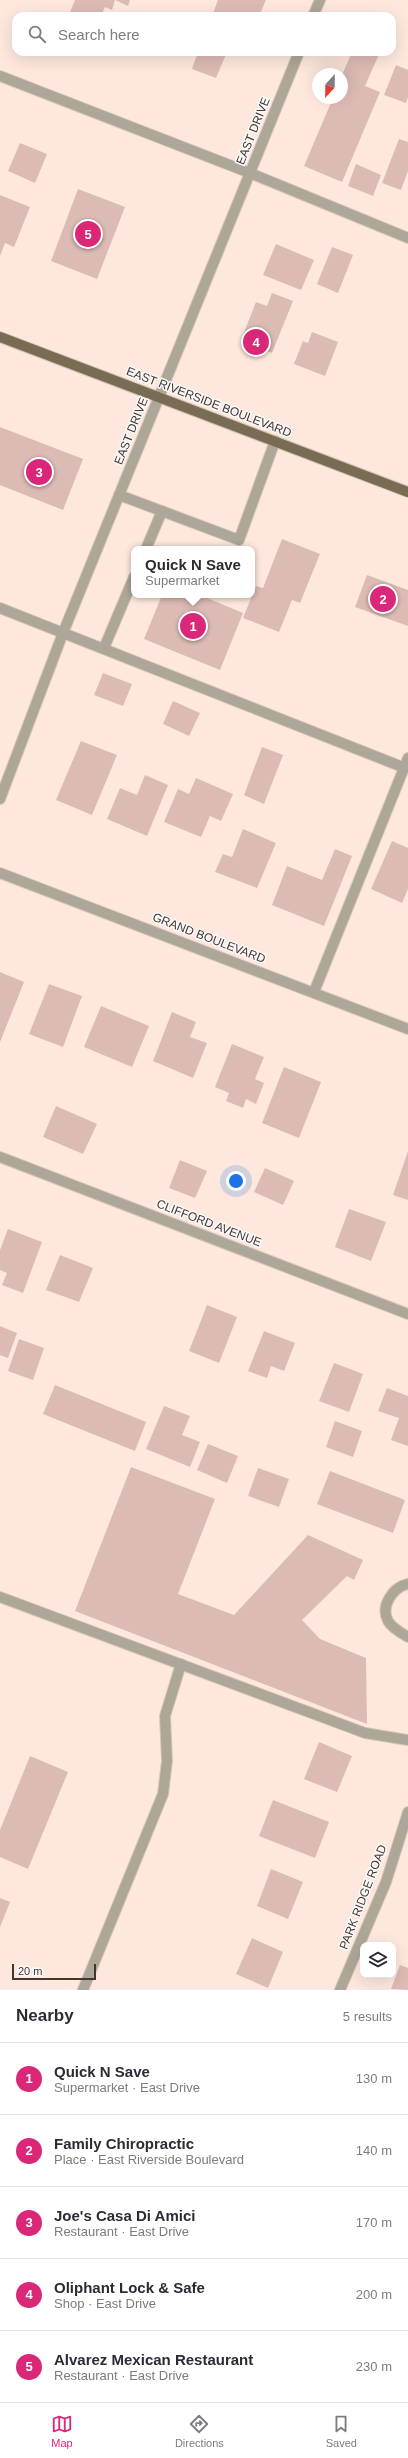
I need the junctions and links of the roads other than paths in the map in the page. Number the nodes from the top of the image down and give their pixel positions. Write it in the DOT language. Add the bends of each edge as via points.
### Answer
graph roads {
  1 [pos="320,0"];
  2 [pos="316,12"];
  3 [pos="297,56"];
  4 [pos="0,76"];
  5 [pos="250,173"];
  6 [pos="408,238"];
  7 [pos="0,337"];
  8 [pos="159,397"];
  9 [pos="275,441"];
  10 [pos="408,492"];
  11 [pos="119,495"];
  12 [pos="162,511"];
  13 [pos="147,546"];
  14 [pos="131,584"];
  15 [pos="0,608"];
  16 [pos="63,632"];
  17 [pos="104,648"];
  18 [pos="406,763"];
  19 [pos="0,799"];
  20 [pos="0,873"];
  21 [pos="314,992"];
  22 [pos="408,1029"];
  23 [pos="0,1156"];
  24 [pos="408,1314"];
  25 [pos="408,1584"];
  26 [pos="0,1597"];
  27 [pos="408,1637"];
  28 [pos="181,1664"];
  29 [pos="408,1740"];
  30 [pos="408,1812"];
  31 [pos="84,1990"];
  32 [pos="340,1990"];
  1 -- 2 [label="street"];
  3 -- 5 [label="street, EAST DRIVE"];
  4 -- 5 [label="street"];
  5 -- 6 [label="street"];
  5 -- 8 [label="street, EAST DRIVE"];
  7 -- 8 [label="main road, EAST RIVERSIDE BOULEVARD"];
  8 -- 9 [label="main road, EAST RIVERSIDE BOULEVARD"];
  8 -- 11 [label="street, EAST DRIVE"];
  9 -- 10 [label="main road, EAST RIVERSIDE BOULEVARD"];
  9 -- 12 [label="street" via="239,540"];
  11 -- 12 [label="street"];
  11 -- 16 [label="street, EAST DRIVE"];
  12 -- 13 [label="street"];
  14 -- 17 [label="street"];
  15 -- 16 [label="street"];
  16 -- 17 [label="street"];
  16 -- 19 [label="street, EAST DRIVE"];
  17 -- 18 [label="street"];
  18 -- 21 [label="street"];
  20 -- 21 [label="street, GRAND BOULEVARD"];
  21 -- 22 [label="street, GRAND BOULEVARD"];
  23 -- 24 [label="street, CLIFFORD AVENUE"];
  25 -- 27 [label="street" via="394,1591 388,1600 386,1615 389,1622"];
  26 -- 28 [label="street"];
  28 -- 29 [label="street" via="365,1733"];
  28 -- 31 [label="street" via="165,1716 167,1761 164,1794"];
  30 -- 32 [label="street, PARK RIDGE ROAD" via="386,1882"];
}
